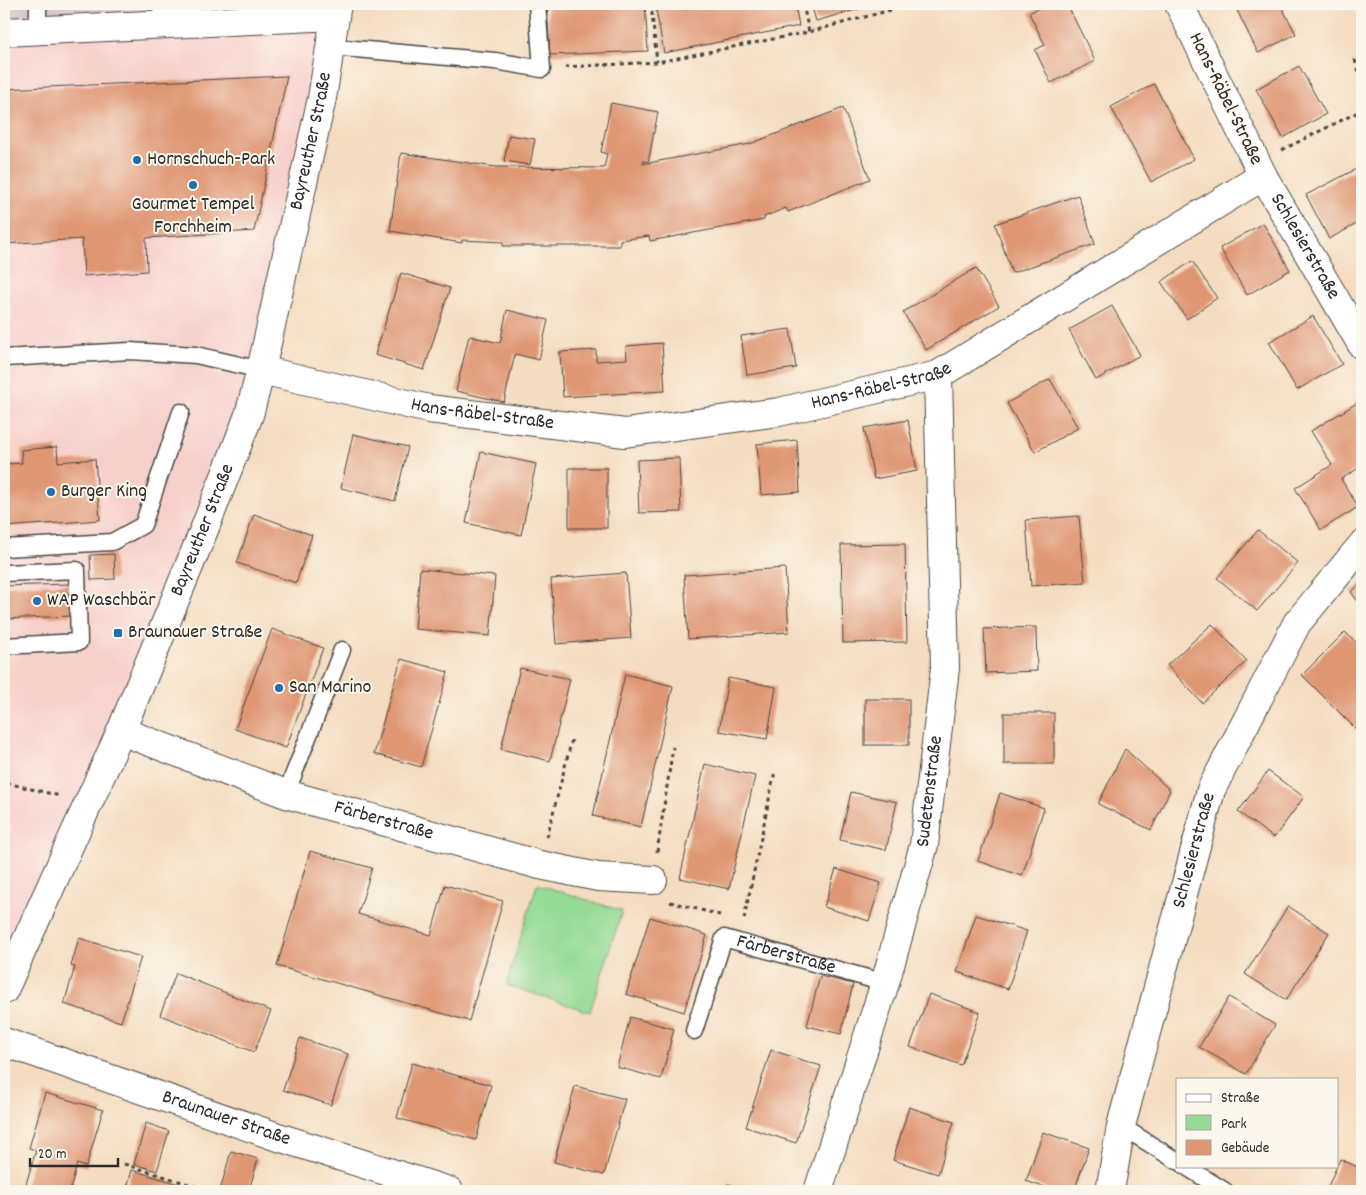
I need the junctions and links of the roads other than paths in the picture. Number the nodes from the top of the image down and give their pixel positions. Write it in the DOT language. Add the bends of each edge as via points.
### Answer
graph roads {
  1 [pos="38,4"];
  2 [pos="537,4"];
  3 [pos="1179,4"];
  4 [pos="336,10"];
  5 [pos="162,14"];
  6 [pos="38,31"];
  7 [pos="4,32"];
  8 [pos="331,47"];
  9 [pos="1263,176"];
  10 [pos="1362,344"];
  11 [pos="4,358"];
  12 [pos="261,370"];
  13 [pos="938,375"];
  14 [pos="181,412"];
  15 [pos="1362,545"];
  16 [pos="4,548"];
  17 [pos="4,573"];
  18 [pos="4,646"];
  19 [pos="342,650"];
  20 [pos="121,731"];
  21 [pos="286,794"];
  22 [pos="647,880"];
  23 [pos="885,983"];
  24 [pos="4,990"];
  25 [pos="694,1031"];
  26 [pos="4,1042"];
  27 [pos="1121,1126"];
  28 [pos="1176,1160"];
  29 [pos="1188,1168"];
  30 [pos="416,1186"];
  31 [pos="449,1191"];
  32 [pos="818,1191"];
  33 [pos="1110,1191"];
  34 [pos="1225,1191"];
  1 -- 6 [label="lane"];
  2 -- 8 [label="lane, Bayreuther Straße" via="542,69 495,61"];
  3 -- 9 [label="street, Hans-Räbel-Straße"];
  4 -- 5 [label="street"];
  4 -- 8 [label="street, Bayreuther Straße"];
  5 -- 6 [label="street"];
  6 -- 7 [label="street"];
  8 -- 12 [label="street, Bayreuther Straße"];
  9 -- 10 [label="street, Schlesierstraße"];
  9 -- 13 [label="street, Hans-Räbel-Straße"];
  11 -- 12 [label="lane" via="130,351 196,355"];
  12 -- 13 [label="street, Hans-Räbel-Straße" via="429,409 624,433 779,412"];
  12 -- 20 [label="street, Bayreuther Straße" via="249,416"];
  13 -- 23 [label="street, Sudetenstraße" via="945,668 924,845"];
  14 -- 16 [label="lane" via="143,525 112,542"];
  15 -- 27 [label="street, Schlesierstraße" via="1297,622 1211,790"];
  17 -- 18 [label="lane" via="77,570 79,642"];
  19 -- 21 [label="lane"];
  20 -- 21 [label="street, Färberstraße"];
  20 -- 24 [label="street, Bayreuther Straße"];
  21 -- 22 [label="street, Färberstraße" via="540,865 598,877"];
  23 -- 25 [label="lane, Färberstraße" via="724,938"];
  23 -- 32 [label="street, Sudetenstraße"];
  26 -- 30 [label="street, Braunauer Straße"];
  27 -- 28 [label="lane"];
  27 -- 33 [label="street, Schlesierstraße"];
  29 -- 34 [label="lane"];
  30 -- 31 [label="street, Braunauer Straße"];
}
